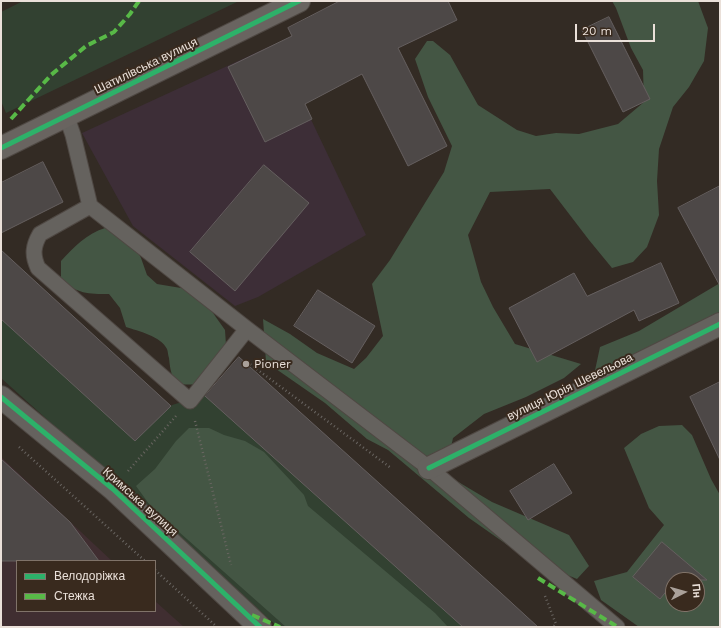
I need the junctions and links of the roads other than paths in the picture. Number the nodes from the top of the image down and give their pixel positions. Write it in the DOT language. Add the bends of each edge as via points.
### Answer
graph roads {
  1 [pos="286,4"];
  2 [pos="66,115"];
  3 [pos="1,148"];
  4 [pos="90,206"];
  5 [pos="720,324"];
  6 [pos="247,329"];
  7 [pos="1,397"];
  8 [pos="429,468"];
  9 [pos="260,627"];
  10 [pos="617,627"];
  1 -- 2 [label="street, Шатилівська вулиця"];
  2 -- 3 [label="street, Шатилівська вулиця"];
  2 -- 4 [label="lane"];
  4 -- 6 [label="lane"];
  4 -- 6 [label="lane" via="40,234 33,251 38,268 190,401"];
  5 -- 8 [label="street, вулиця Юрія Шевельова"];
  6 -- 8 [label="lane"];
  7 -- 9 [label="street, Кримська вулиця" via="113,489"];
  8 -- 10 [label="lane"];
}
